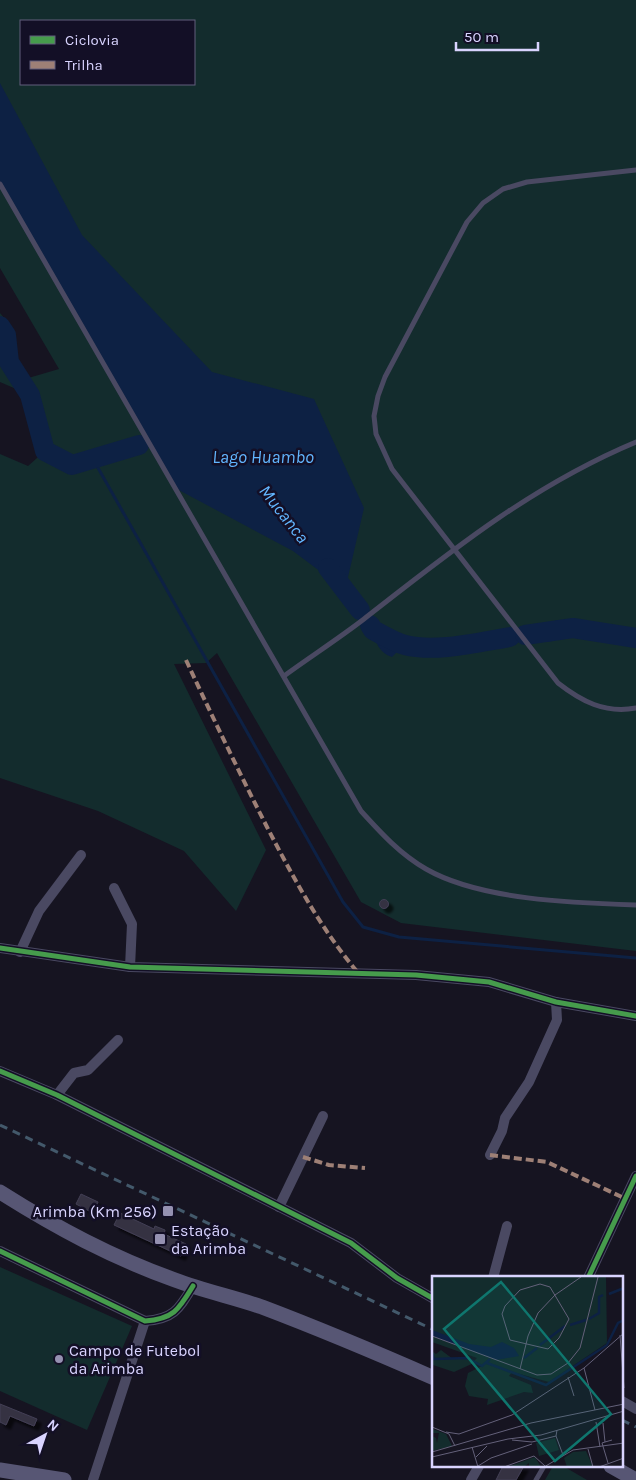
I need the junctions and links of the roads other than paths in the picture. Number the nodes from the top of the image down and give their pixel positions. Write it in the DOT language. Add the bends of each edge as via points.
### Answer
graph roads {
  1 [pos="636,170"];
  2 [pos="0,184"];
  3 [pos="636,442"];
  4 [pos="453,548"];
  5 [pos="284,676"];
  6 [pos="636,708"];
  7 [pos="81,855"];
  8 [pos="114,888"];
  9 [pos="636,905"];
  10 [pos="0,948"];
  11 [pos="20,952"];
  12 [pos="130,967"];
  13 [pos="556,1002"];
  14 [pos="636,1016"];
  15 [pos="118,1040"];
  16 [pos="0,1071"];
  17 [pos="56,1095"];
  18 [pos="323,1116"];
  19 [pos="490,1155"];
  20 [pos="636,1176"];
  21 [pos="0,1192"];
  22 [pos="278,1207"];
  23 [pos="507,1226"];
  24 [pos="0,1251"];
  25 [pos="494,1276"];
  26 [pos="589,1276"];
  27 [pos="192,1286"];
  28 [pos="432,1298"];
  29 [pos="146,1321"];
  30 [pos="432,1377"];
  31 [pos="624,1402"];
  32 [pos="636,1408"];
  33 [pos="478,1468"];
  34 [pos="543,1468"];
  35 [pos="615,1468"];
  36 [pos="0,1470"];
  37 [pos="58,1480"];
  38 [pos="92,1480"];
  39 [pos="471,1480"];
  40 [pos="536,1480"];
  41 [pos="636,1480"];
  1 -- 4 [label="lane" via="527,182 504,189 484,203 467,222 385,377 374,416 383,452 392,469"];
  2 -- 5 [label="lane"];
  3 -- 4 [label="lane" via="517,504"];
  4 -- 5 [label="lane"];
  4 -- 6 [label="lane" via="558,682 578,698 600,707"];
  5 -- 9 [label="lane" via="361,811 392,845 427,869 464,885 529,897"];
  7 -- 11 [label="street" via="39,911"];
  8 -- 12 [label="street" via="132,924"];
  10 -- 11 [label="street"];
  11 -- 12 [label="street"];
  12 -- 13 [label="street" via="416,975 489,982"];
  13 -- 14 [label="street"];
  13 -- 19 [label="street" via="557,1020"];
  15 -- 17 [label="street" via="88,1070 74,1073"];
  16 -- 17 [label="street"];
  17 -- 22 [label="street"];
  18 -- 22 [label="street"];
  20 -- 26 [label="street"];
  21 -- 27 [label="main road" via="55,1227"];
  22 -- 28 [label="street" via="351,1243 397,1278"];
  23 -- 25 [label="street"];
  24 -- 29 [label="street"];
  27 -- 29 [label="street" via="179,1310 162,1320"];
  27 -- 30 [label="main road" via="260,1307 353,1342"];
  29 -- 38 [label="street"];
  31 -- 32 [label="street"];
  33 -- 39 [label="street"];
  34 -- 40 [label="lane"];
  35 -- 41 [label="main road"];
  36 -- 37 [label="main road"];
}
